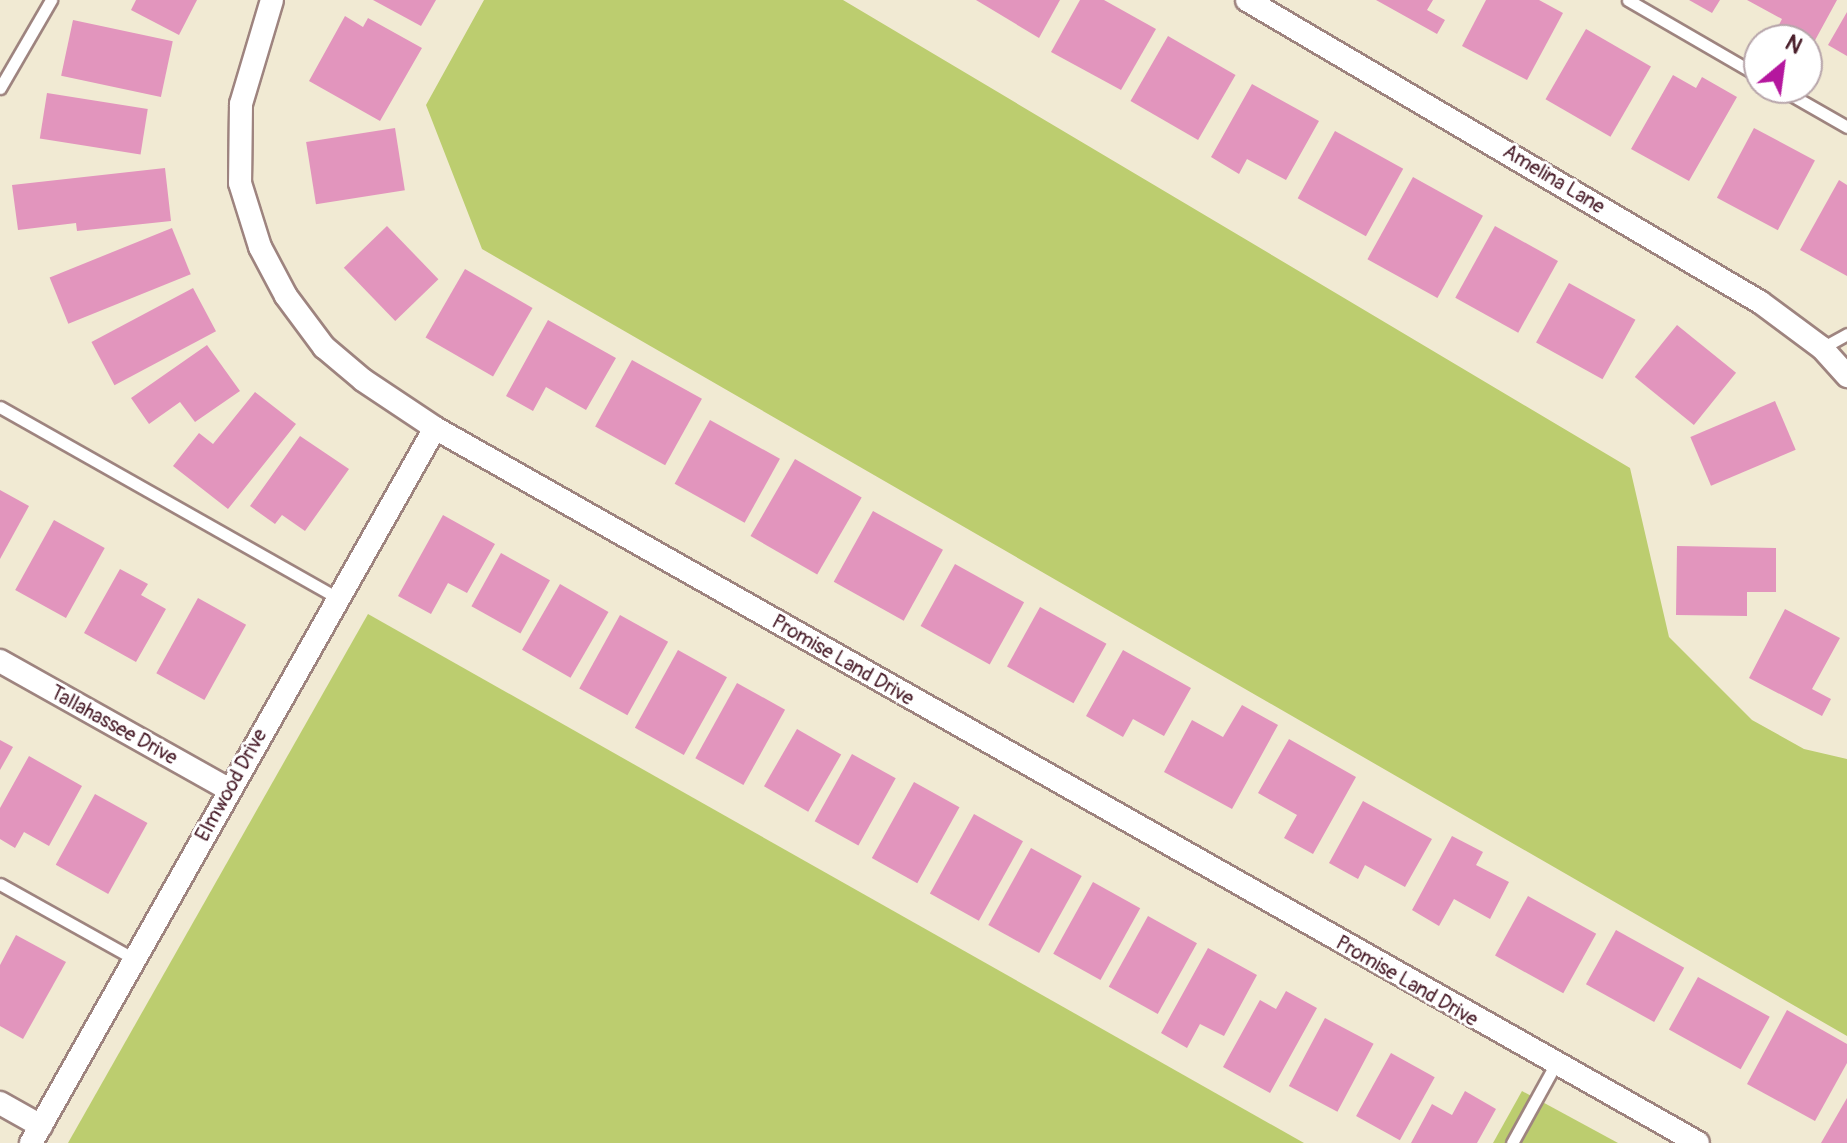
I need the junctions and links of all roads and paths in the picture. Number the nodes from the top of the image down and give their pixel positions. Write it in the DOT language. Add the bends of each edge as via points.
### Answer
graph roads {
  1 [pos="51,0"];
  2 [pos="272,0"];
  3 [pos="1247,0"];
  4 [pos="1628,0"];
  5 [pos="1743,67"];
  6 [pos="0,88"];
  7 [pos="1807,104"];
  8 [pos="1847,127"];
  9 [pos="1847,334"];
  10 [pos="1822,348"];
  11 [pos="1847,376"];
  12 [pos="0,407"];
  13 [pos="435,428"];
  14 [pos="337,598"];
  15 [pos="0,661"];
  16 [pos="228,789"];
  17 [pos="0,884"];
  18 [pos="134,959"];
  19 [pos="1555,1065"];
  20 [pos="0,1103"];
  21 [pos="36,1134"];
  22 [pos="1512,1143"];
  23 [pos="1698,1143"];
  1 -- 6 [label="lane"];
  2 -- 13 [label="street, Promise Land Drive" via="244,92 238,152 240,183 260,247 286,296 324,347"];
  3 -- 10 [label="street, Amelina Lane" via="1747,294"];
  4 -- 5 [label="lane"];
  7 -- 8 [label="lane"];
  9 -- 10 [label="lane"];
  10 -- 11 [label="street, Amelina Lane"];
  12 -- 14 [label="lane"];
  13 -- 14 [label="street, Elmwood Drive"];
  13 -- 19 [label="street, Promise Land Drive"];
  14 -- 16 [label="street, Elmwood Drive"];
  15 -- 16 [label="street, Tallahassee Drive"];
  16 -- 18 [label="street, Elmwood Drive"];
  17 -- 18 [label="lane"];
  18 -- 21 [label="street, Elmwood Drive"];
  19 -- 22 [label="lane"];
  19 -- 23 [label="street, Promise Land Drive"];
  20 -- 21 [label="street"];
}
